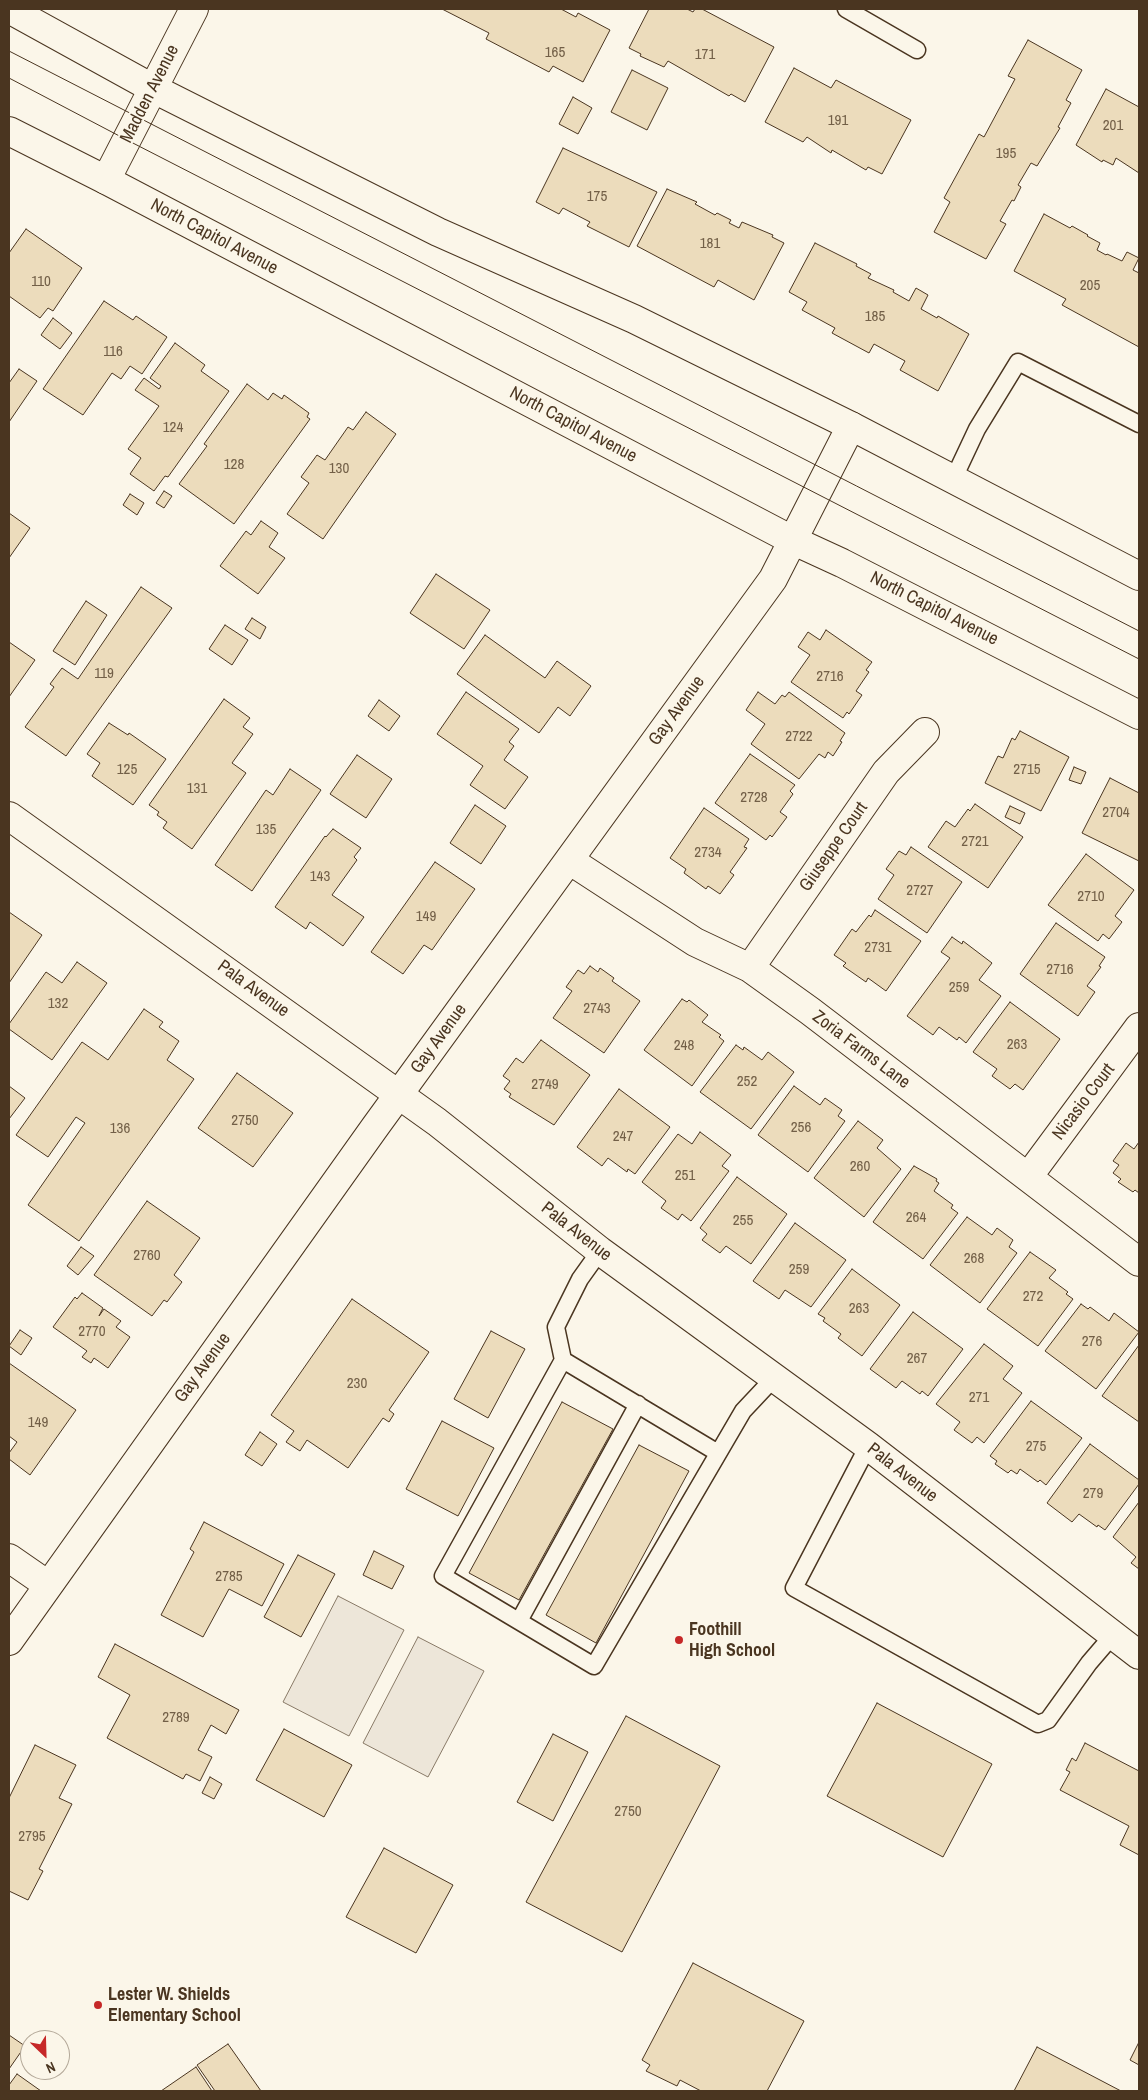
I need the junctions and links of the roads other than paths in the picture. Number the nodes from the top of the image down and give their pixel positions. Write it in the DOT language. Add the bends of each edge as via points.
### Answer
graph roads {
  1 [pos="9,9"];
  2 [pos="194,9"];
  3 [pos="846,9"];
  4 [pos="917,50"];
  5 [pos="154,88"];
  6 [pos="9,131"];
  7 [pos="106,180"];
  8 [pos="1139,424"];
  9 [pos="851,426"];
  10 [pos="953,480"];
  11 [pos="792,540"];
  12 [pos="1139,576"];
  13 [pos="1139,715"];
  14 [pos="925,732"];
  15 [pos="9,816"];
  16 [pos="569,860"];
  17 [pos="750,968"];
  18 [pos="1139,1027"];
  19 [pos="399,1094"];
  20 [pos="1028,1177"];
  21 [pos="600,1251"];
  22 [pos="1139,1262"];
  23 [pos="564,1360"];
  24 [pos="774,1378"];
  25 [pos="638,1404"];
  26 [pos="868,1446"];
  27 [pos="718,1453"];
  28 [pos="9,1558"];
  29 [pos="48,1585"];
  30 [pos="519,1622"];
  31 [pos="1113,1635"];
  32 [pos="9,1641"];
  33 [pos="1139,1655"];
  1 -- 5 [label="street"];
  2 -- 5 [label="street, Madden Avenue"];
  3 -- 4 [label="lane"];
  5 -- 7 [label="street, Madden Avenue"];
  5 -- 9 [label="street" via="438,232 634,319"];
  6 -- 7 [label="street, North Capitol Avenue"];
  7 -- 11 [label="street, North Capitol Avenue"];
  8 -- 10 [label="lane" via="1018,362 977,429"];
  9 -- 10 [label="street"];
  9 -- 11 [label="street, Gay Avenue"];
  10 -- 12 [label="street"];
  11 -- 13 [label="street, North Capitol Avenue"];
  11 -- 16 [label="street, Gay Avenue" via="773,578"];
  14 -- 17 [label="street, Giuseppe Court" via="886,772"];
  15 -- 19 [label="street, Pala Avenue"];
  16 -- 17 [label="street, Zoria Farms Lane" via="694,942"];
  16 -- 19 [label="street, Gay Avenue"];
  17 -- 20 [label="street, Zoria Farms Lane"];
  18 -- 20 [label="street, Nicasio Court"];
  19 -- 21 [label="street, Pala Avenue"];
  19 -- 29 [label="street, Gay Avenue"];
  20 -- 22 [label="street, Zoria Farms Lane"];
  21 -- 23 [label="lane" via="580,1279 556,1327"];
  21 -- 24 [label="street, Pala Avenue"];
  23 -- 25 [label="lane"];
  23 -- 30 [label="lane" via="443,1576"];
  24 -- 26 [label="street, Pala Avenue"];
  24 -- 27 [label="lane" via="747,1405"];
  25 -- 27 [label="lane"];
  25 -- 30 [label="lane"];
  26 -- 31 [label="street, Pala Avenue"];
  26 -- 31 [label="lane" via="794,1588 1038,1724 1048,1720"];
  27 -- 30 [label="lane" via="594,1666"];
  28 -- 29 [label="street"];
  29 -- 32 [label="street, Gay Avenue"];
  31 -- 33 [label="street, Pala Avenue"];
}
